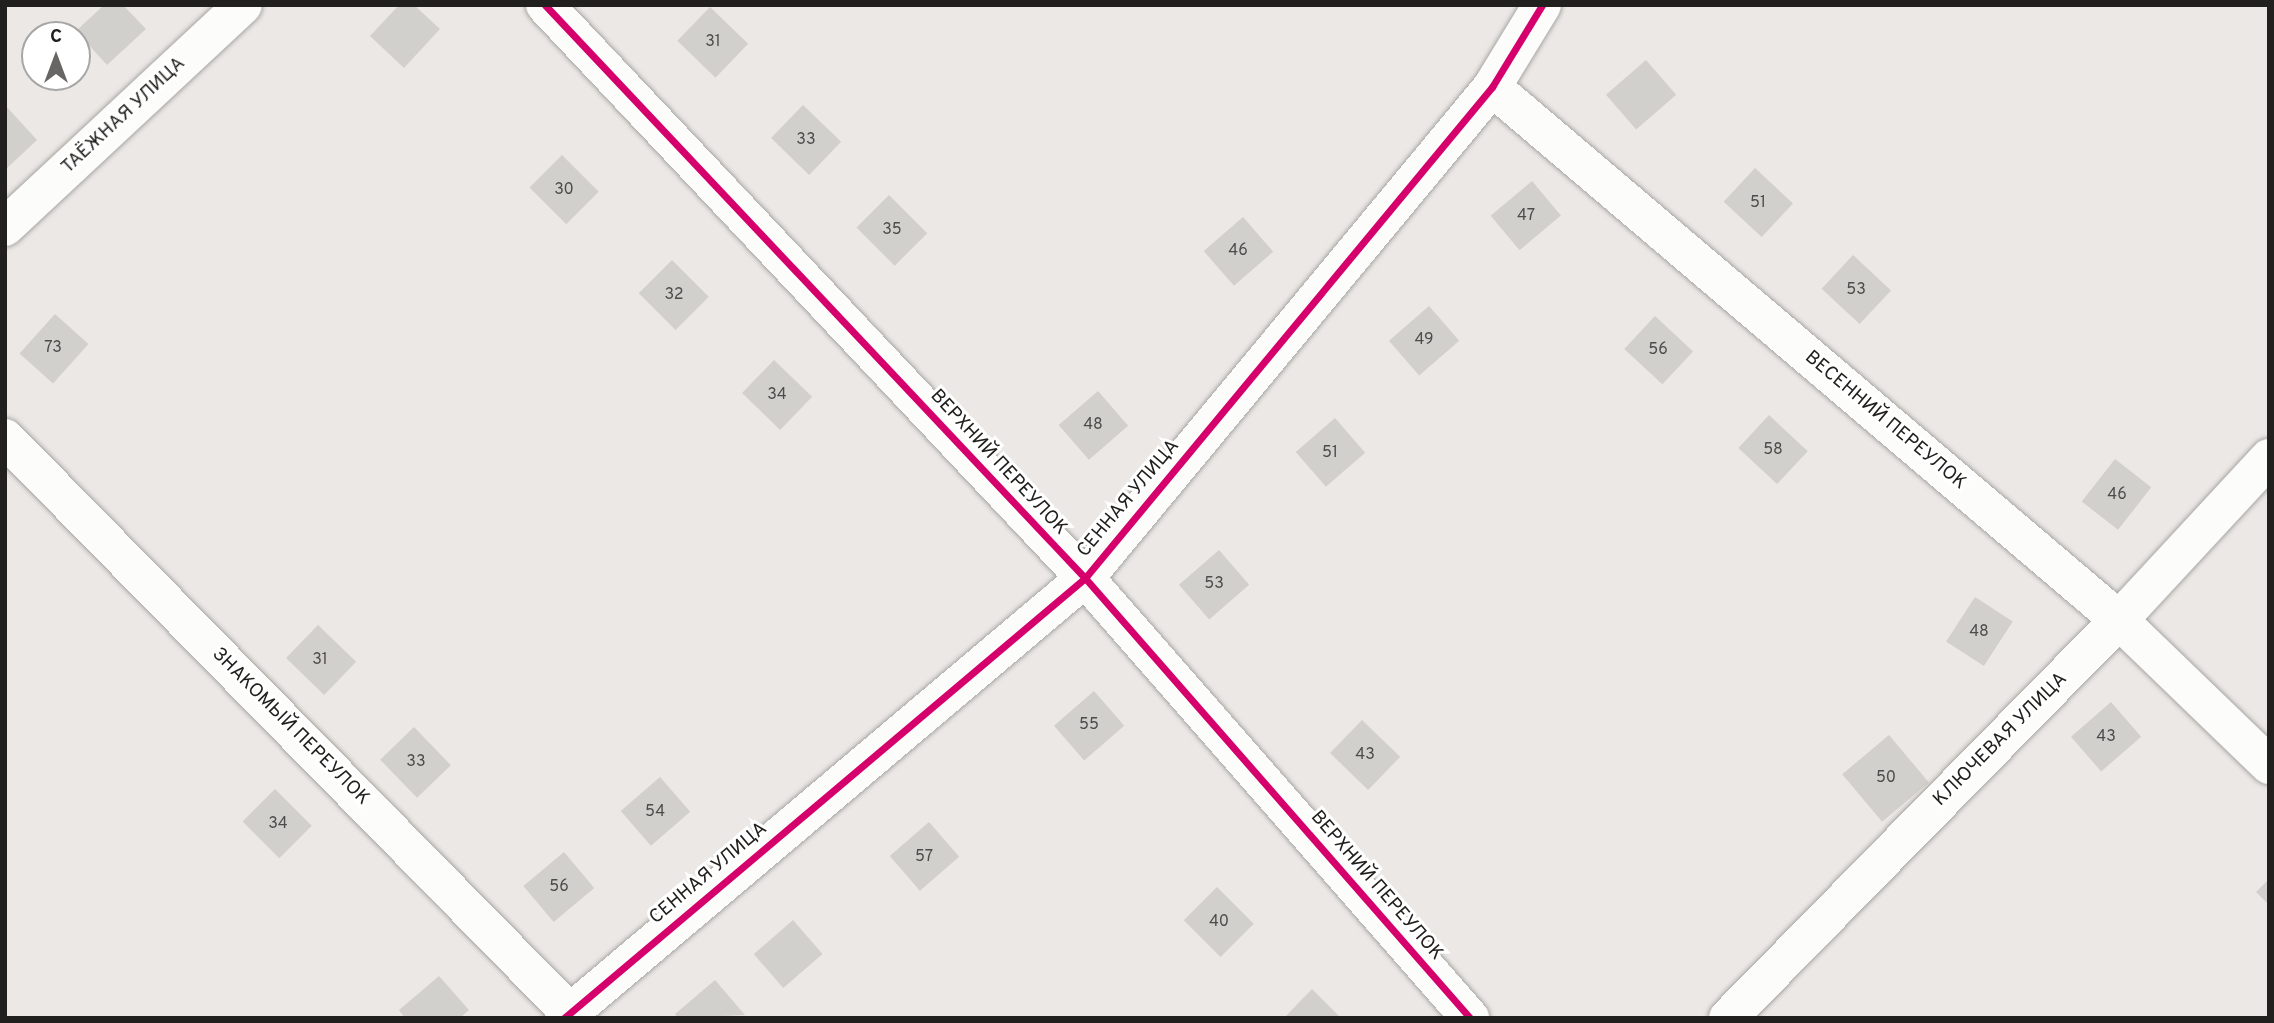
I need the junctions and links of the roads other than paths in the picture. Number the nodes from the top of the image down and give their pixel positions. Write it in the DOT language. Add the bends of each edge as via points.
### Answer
graph roads {
  1 [pos="243,5"];
  2 [pos="545,5"];
  3 [pos="1542,5"];
  4 [pos="1492,87"];
  5 [pos="5,227"];
  6 [pos="5,438"];
  7 [pos="2269,458"];
  8 [pos="1085,578"];
  9 [pos="2119,620"];
  10 [pos="2269,765"];
  11 [pos="570,1016"];
  12 [pos="1470,1018"];
  13 [pos="1728,1018"];
  1 -- 5 [label="street, ТАЁЖНАЯ УЛИЦА"];
  2 -- 8 [label="street, ВЕРХНИЙ ПЕРЕУЛОК"];
  3 -- 4 [label="street, СЕННАЯ УЛИЦА"];
  4 -- 8 [label="street, СЕННАЯ УЛИЦА"];
  4 -- 9 [label="street, ВЕСЕННИЙ ПЕРЕУЛОК"];
  6 -- 11 [label="street, ЗНАКОМЫЙ ПЕРЕУЛОК"];
  7 -- 9 [label="street, КЛЮЧЕВАЯ УЛИЦА"];
  8 -- 11 [label="street, СЕННАЯ УЛИЦА"];
  8 -- 12 [label="street, ВЕРХНИЙ ПЕРЕУЛОК"];
  9 -- 10 [label="street, ВЕСЕННИЙ ПЕРЕУЛОК"];
  9 -- 13 [label="street, КЛЮЧЕВАЯ УЛИЦА"];
}
